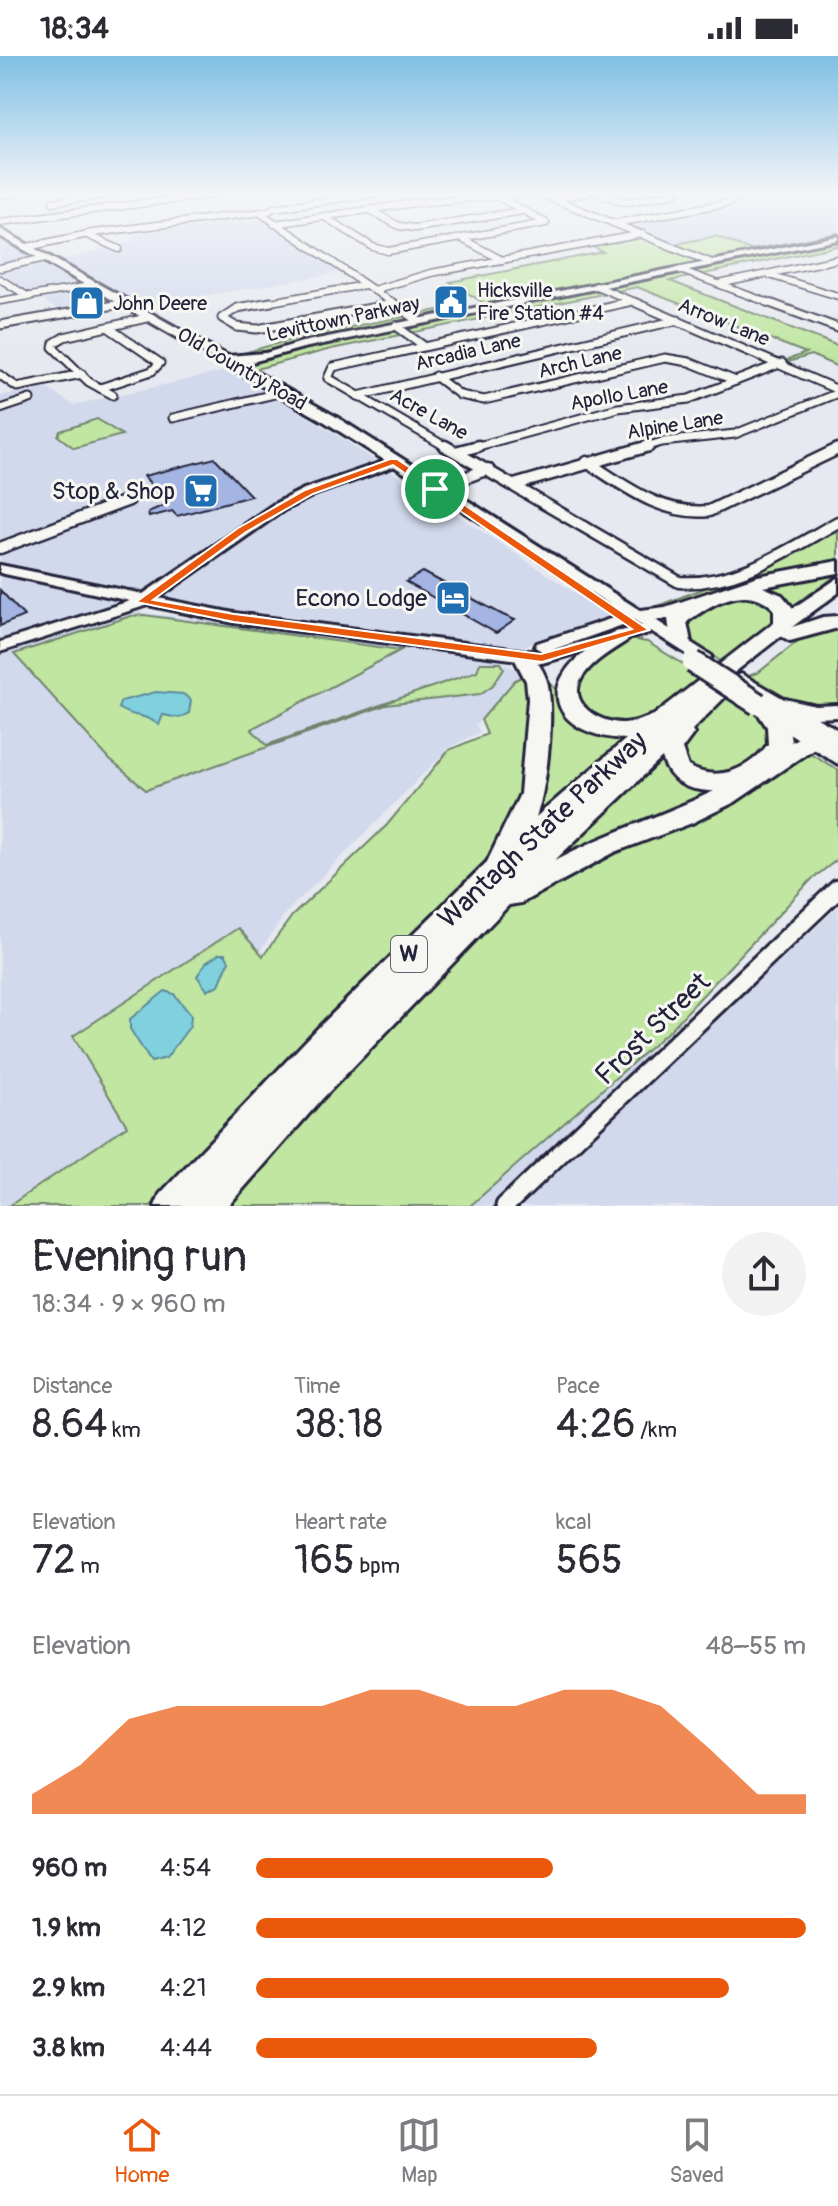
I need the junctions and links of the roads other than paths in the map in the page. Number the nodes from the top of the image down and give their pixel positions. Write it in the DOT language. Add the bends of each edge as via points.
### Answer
graph roads {
  1 [pos="27,247"];
  2 [pos="114,247"];
  3 [pos="308,247"];
  4 [pos="375,247"];
  5 [pos="409,247"];
  6 [pos="477,247"];
  7 [pos="574,247"];
  8 [pos="673,247"];
  9 [pos="794,247"];
  10 [pos="119,249"];
  11 [pos="45,258"];
  12 [pos="838,259"];
  13 [pos="502,260"];
  14 [pos="712,263"];
  15 [pos="0,268"];
  16 [pos="680,270"];
  17 [pos="765,274"];
  18 [pos="0,279"];
  19 [pos="718,284"];
  20 [pos="96,285"];
  21 [pos="365,285"];
  22 [pos="596,286"];
  23 [pos="373,290"];
  24 [pos="838,296"];
  25 [pos="29,297"];
  26 [pos="0,301"];
  27 [pos="632,301"];
  28 [pos="126,303"];
  29 [pos="393,304"];
  30 [pos="151,317"];
  31 [pos="678,320"];
  32 [pos="419,321"];
  33 [pos="0,325"];
  34 [pos="396,326"];
  35 [pos="109,328"];
  36 [pos="838,328"];
  37 [pos="424,346"];
  38 [pos="261,355"];
  39 [pos="230,362"];
  40 [pos="782,363"];
  41 [pos="82,374"];
  42 [pos="252,374"];
  43 [pos="435,376"];
  44 [pos="5,380"];
  45 [pos="736,381"];
  46 [pos="100,388"];
  47 [pos="283,392"];
  48 [pos="838,392"];
  49 [pos="113,395"];
  50 [pos="358,396"];
  51 [pos="30,399"];
  52 [pos="0,409"];
  53 [pos="173,418"];
  54 [pos="838,449"];
  55 [pos="459,451"];
  56 [pos="394,462"];
  57 [pos="587,462"];
  58 [pos="488,469"];
  59 [pos="514,485"];
  60 [pos="435,489"];
  61 [pos="129,500"];
  62 [pos="838,522"];
  63 [pos="0,548"];
  64 [pos="838,567"];
  65 [pos="0,569"];
  66 [pos="838,584"];
  67 [pos="838,599"];
  68 [pos="142,602"];
  69 [pos="838,622"];
  70 [pos="632,625"];
  71 [pos="787,629"];
  72 [pos="681,642"];
  73 [pos="0,647"];
  74 [pos="523,656"];
  75 [pos="698,659"];
  76 [pos="567,690"];
  77 [pos="711,698"];
  78 [pos="767,703"];
  79 [pos="838,711"];
  80 [pos="664,719"];
  81 [pos="828,732"];
  82 [pos="838,757"];
  83 [pos="486,882"];
  84 [pos="838,889"];
  85 [pos="484,911"];
  86 [pos="172,1206"];
  87 [pos="205,1206"];
  88 [pos="505,1206"];
  1 -- 11 [label="main road, Old Country Road"];
  2 -- 10 [label="street"];
  3 -- 21 [label="street"];
  4 -- 5 [label="street"];
  6 -- 13 [label="street"];
  7 -- 13 [label="street"];
  8 -- 14 [label="street"];
  9 -- 14 [label="street, Levittown Parkway"];
  11 -- 15 [label="street"];
  11 -- 20 [label="main road, Old Country Road"];
  12 -- 17 [label="street"];
  13 -- 23 [label="street"];
  14 -- 16 [label="street, Levittown Parkway"];
  16 -- 19 [label="street"];
  16 -- 22 [label="street, Levittown Parkway"];
  17 -- 19 [label="street"];
  17 -- 24 [label="street"];
  18 -- 25 [label="street"];
  19 -- 36 [label="street"];
  20 -- 25 [label="street"];
  20 -- 28 [label="main road, Old Country Road"];
  21 -- 23 [label="street"];
  21 -- 29 [label="street" via="237,308 222,318 241,329 257,329"];
  22 -- 27 [label="street, Arrow Lane"];
  22 -- 32 [label="street, Levittown Parkway"];
  23 -- 29 [label="street"];
  25 -- 26 [label="street"];
  27 -- 31 [label="street, Arrow Lane"];
  27 -- 37 [label="street, Acre Lane"];
  28 -- 30 [label="main road, Old Country Road"];
  28 -- 33 [label="street"];
  29 -- 32 [label="street"];
  30 -- 35 [label="street"];
  30 -- 39 [label="main road, Old Country Road"];
  31 -- 40 [label="street, Arrow Lane"];
  31 -- 43 [label="street, Arcadia Lane"];
  32 -- 34 [label="street, Levittown Parkway"];
  34 -- 37 [label="street"];
  34 -- 38 [label="street, Levittown Parkway"];
  35 -- 41 [label="street" via="54,343"];
  35 -- 46 [label="street" via="160,363 152,371"];
  37 -- 50 [label="street, Acre Lane" via="346,362 329,371 331,381"];
  38 -- 39 [label="main road"];
  38 -- 42 [label="main road"];
  39 -- 42 [label="main road, Old Country Road"];
  40 -- 45 [label="street, Apollo Lane"];
  40 -- 48 [label="street, Arrow Lane"];
  41 -- 44 [label="street" via="17,387"];
  41 -- 46 [label="street"];
  42 -- 47 [label="main road, Old Country Road"];
  43 -- 45 [label="street, Arch Lane" via="460,395 484,400 665,358"];
  43 -- 50 [label="street, Arcadia Lane"];
  45 -- 55 [label="street, Apollo Lane" via="689,399 618,408"];
  46 -- 49 [label="street"];
  47 -- 53 [label="street"];
  47 -- 56 [label="main road, Old Country Road"];
  48 -- 57 [label="street, Alpine Lane" via="735,434 662,442"];
  50 -- 55 [label="street, Acre Lane"];
  51 -- 52 [label="street"];
  54 -- 57 [label="street" via="709,511 694,513 670,509"];
  55 -- 58 [label="street, Acre Lane"];
  56 -- 60 [label="main road, Old Country Road"];
  56 -- 68 [label="street" via="279,507"];
  57 -- 59 [label="street, Alpine Lane"];
  58 -- 59 [label="street, Acre Lane"];
  58 -- 60 [label="street"];
  59 -- 62 [label="street, Acre Lane" via="688,584 745,569"];
  60 -- 70 [label="main road, Old Country Road" via="529,544"];
  61 -- 63 [label="street"];
  64 -- 70 [label="highway" via="758,582"];
  65 -- 68 [label="street"];
  66 -- 71 [label="highway, Wantagh State Parkway / W"];
  67 -- 71 [label="highway, Wantagh State Parkway / W"];
  68 -- 73 [label="street"];
  68 -- 74 [label="street"];
  69 -- 71 [label="highway"];
  70 -- 72 [label="main road, Old Country Road"];
  70 -- 74 [label="street" via="542,658"];
  70 -- 75 [label="main road, Old Country Road"];
  70 -- 76 [label="highway" via="580,668"];
  71 -- 72 [label="highway" via="784,608 776,598 744,591 682,613 675,625"];
  71 -- 77 [label="highway, Wantagh State Parkway / W"];
  71 -- 80 [label="highway, Wantagh State Parkway / W"];
  72 -- 75 [label="main road, Old Country Road"];
  74 -- 76 [label="highway"];
  74 -- 83 [label="highway" via="537,681 539,699 532,794"];
  75 -- 78 [label="main road, Old Country Road, bridge"];
  76 -- 80 [label="highway" via="578,714 600,727 626,731"];
  77 -- 78 [label="highway" via="670,748 678,771 707,784 736,780 777,750 779,729"];
  77 -- 85 [label="highway, Wantagh State Parkway / W"];
  78 -- 79 [label="street"];
  78 -- 81 [label="main road, Old Country Road"];
  80 -- 83 [label="highway, Wantagh State Parkway / W"];
  81 -- 82 [label="main road, Old Country Road"];
  81 -- 85 [label="highway" via="726,796 559,867"];
  83 -- 86 [label="highway, Wantagh State Parkway / W" via="335,1028"];
  84 -- 88 [label="street, Frost Street"];
  85 -- 87 [label="highway, Wantagh State Parkway / W" via="311,1088"];
}
